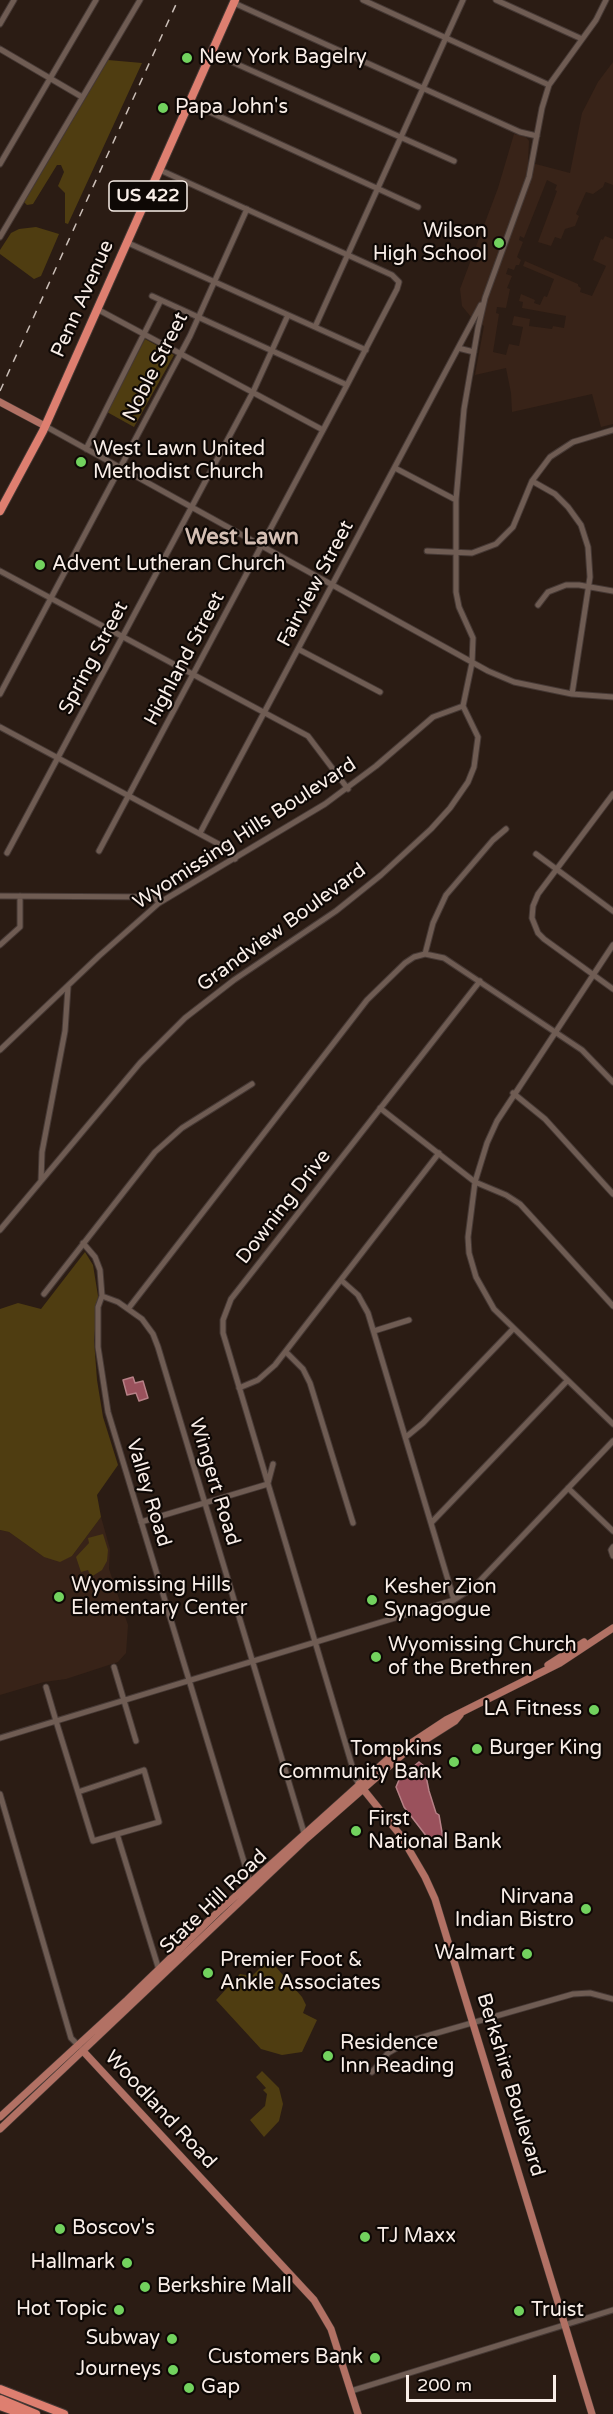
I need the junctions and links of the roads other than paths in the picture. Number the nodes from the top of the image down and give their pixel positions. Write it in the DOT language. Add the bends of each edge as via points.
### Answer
graph roads {
  1 [pos="14,0"];
  2 [pos="96,0"];
  3 [pos="140,0"];
  4 [pos="363,0"];
  5 [pos="463,0"];
  6 [pos="496,0"];
  7 [pos="606,0"];
  8 [pos="235,1"];
  9 [pos="0,24"];
  10 [pos="446,38"];
  11 [pos="582,39"];
  12 [pos="0,49"];
  13 [pos="212,53"];
  14 [pos="50,78"];
  15 [pos="549,84"];
  16 [pos="423,87"];
  17 [pos="82,97"];
  18 [pos="190,103"];
  19 [pos="537,136"];
  20 [pos="401,137"];
  21 [pos="454,161"];
  22 [pos="0,164"];
  23 [pos="160,170"];
  24 [pos="378,187"];
  25 [pos="418,207"];
  26 [pos="247,209"];
  27 [pos="0,237"];
  28 [pos="126,242"];
  29 [pos="348,254"];
  30 [pos="215,282"];
  31 [pos="152,296"];
  32 [pos="485,298"];
  33 [pos="161,300"];
  34 [pos="97,309"];
  35 [pos="288,315"];
  36 [pos="199,317"];
  37 [pos="315,327"];
  38 [pos="145,334"];
  39 [pos="458,348"];
  40 [pos="272,350"];
  41 [pos="366,350"];
  42 [pos="474,352"];
  43 [pos="181,353"];
  44 [pos="347,384"];
  45 [pos="253,392"];
  46 [pos="0,402"];
  47 [pos="45,426"];
  48 [pos="323,429"];
  49 [pos="613,430"];
  50 [pos="86,449"];
  51 [pos="120,468"];
  52 [pos="394,468"];
  53 [pos="532,481"];
  54 [pos="456,500"];
  55 [pos="191,507"];
  56 [pos="0,511"];
  57 [pos="261,546"];
  58 [pos="427,551"];
  59 [pos="456,552"];
  60 [pos="0,571"];
  61 [pos="332,585"];
  62 [pos="588,586"];
  63 [pos="613,591"];
  64 [pos="51,598"];
  65 [pos="538,605"];
  66 [pos="123,636"];
  67 [pos="298,649"];
  68 [pos="472,663"];
  69 [pos="193,674"];
  70 [pos="380,692"];
  71 [pos="0,694"];
  72 [pos="572,694"];
  73 [pos="613,697"];
  74 [pos="463,706"];
  75 [pos="265,712"];
  76 [pos="0,727"];
  77 [pos="58,758"];
  78 [pos="348,789"];
  79 [pos="613,794"];
  80 [pos="129,796"];
  81 [pos="506,829"];
  82 [pos="200,833"];
  83 [pos="99,852"];
  84 [pos="7,853"];
  85 [pos="536,854"];
  86 [pos="234,859"];
  87 [pos="557,869"];
  88 [pos="0,896"];
  89 [pos="20,896"];
  90 [pos="159,903"];
  91 [pos="613,911"];
  92 [pos="0,945"];
  93 [pos="613,945"];
  94 [pos="425,954"];
  95 [pos="592,974"];
  96 [pos="480,981"];
  97 [pos="68,987"];
  98 [pos="613,990"];
  99 [pos="554,1031"];
  100 [pos="0,1050"];
  101 [pos="613,1082"];
  102 [pos="252,1084"];
  103 [pos="513,1093"];
  104 [pos="380,1108"];
  105 [pos="439,1154"];
  106 [pos="40,1181"];
  107 [pos="475,1182"];
  108 [pos="613,1194"];
  109 [pos="0,1230"];
  110 [pos="83,1243"];
  111 [pos="341,1280"];
  112 [pos="44,1294"];
  113 [pos="102,1296"];
  114 [pos="613,1306"];
  115 [pos="128,1309"];
  116 [pos="409,1320"];
  117 [pos="513,1329"];
  118 [pos="374,1331"];
  119 [pos="286,1352"];
  120 [pos="567,1381"];
  121 [pos="239,1388"];
  122 [pos="613,1424"];
  123 [pos="406,1437"];
  124 [pos="613,1441"];
  125 [pos="273,1464"];
  126 [pos="268,1484"];
  127 [pos="568,1488"];
  128 [pos="205,1503"];
  129 [pos="141,1522"];
  130 [pos="353,1523"];
  131 [pos="431,1523"];
  132 [pos="613,1531"];
  133 [pos="613,1547"];
  134 [pos="613,1556"];
  135 [pos="454,1600"];
  136 [pos="613,1622"];
  137 [pos="613,1628"];
  138 [pos="315,1643"];
  139 [pos="252,1662"];
  140 [pos="114,1667"];
  141 [pos="537,1674"];
  142 [pos="189,1681"];
  143 [pos="45,1687"];
  144 [pos="124,1701"];
  145 [pos="56,1721"];
  146 [pos="0,1738"];
  147 [pos="136,1741"];
  148 [pos="361,1786"];
  149 [pos="78,1792"];
  150 [pos="0,1794"];
  151 [pos="117,1834"];
  152 [pos="305,1836"];
  153 [pos="251,1886"];
  154 [pos="160,1972"];
  155 [pos="613,1999"];
  156 [pos="474,2022"];
  157 [pos="81,2048"];
  158 [pos="372,2072"];
  159 [pos="0,2117"];
  160 [pos="0,2129"];
  161 [pos="613,2310"];
  162 [pos="566,2326"];
  163 [pos="0,2389"];
  164 [pos="351,2391"];
  165 [pos="0,2399"];
  166 [pos="0,2406"];
  167 [pos="22,2414"];
  168 [pos="36,2414"];
  169 [pos="64,2414"];
  170 [pos="358,2414"];
  171 [pos="592,2414"];
  1 -- 9 [label="street"];
  2 -- 14 [label="street"];
  3 -- 17 [label="street"];
  4 -- 10 [label="street"];
  5 -- 10 [label="street"];
  6 -- 11 [label="street"];
  7 -- 11 [label="street"];
  8 -- 13 [label="highway, Penn Avenue / US 422"];
  8 -- 16 [label="street"];
  10 -- 15 [label="street"];
  10 -- 16 [label="street"];
  11 -- 15 [label="street"];
  12 -- 14 [label="street"];
  13 -- 18 [label="highway, Penn Avenue / US 422"];
  13 -- 20 [label="street"];
  14 -- 17 [label="street"];
  14 -- 22 [label="street"];
  15 -- 19 [label="street"];
  16 -- 19 [label="street" via="520,132"];
  16 -- 20 [label="street"];
  17 -- 27 [label="street"];
  18 -- 23 [label="highway, Penn Avenue / US 422"];
  18 -- 24 [label="street"];
  19 -- 32 [label="street" via="526,188"];
  20 -- 21 [label="street"];
  20 -- 24 [label="street"];
  23 -- 26 [label="street"];
  23 -- 28 [label="highway, Penn Avenue / US 422"];
  24 -- 25 [label="street"];
  24 -- 29 [label="street"];
  26 -- 29 [label="street"];
  26 -- 30 [label="street, Noble Street"];
  28 -- 30 [label="street"];
  28 -- 34 [label="highway, Penn Avenue / US 422"];
  29 -- 37 [label="street"];
  29 -- 41 [label="street, Highland Street" via="392,274 399,282"];
  30 -- 35 [label="street"];
  30 -- 36 [label="street, Noble Street"];
  31 -- 33 [label="street"];
  32 -- 39 [label="street, Fairview Street"];
  32 -- 42 [label="street"];
  33 -- 36 [label="street"];
  33 -- 38 [label="street"];
  34 -- 38 [label="street"];
  34 -- 47 [label="highway, Penn Avenue / US 422"];
  35 -- 37 [label="street"];
  35 -- 40 [label="street, Spring Street"];
  36 -- 40 [label="street"];
  36 -- 43 [label="street, Noble Street"];
  37 -- 41 [label="street"];
  38 -- 43 [label="street"];
  38 -- 50 [label="street"];
  39 -- 42 [label="street"];
  39 -- 52 [label="street, Fairview Street"];
  40 -- 44 [label="street"];
  40 -- 45 [label="street, Spring Street"];
  41 -- 44 [label="street, Highland Street"];
  42 -- 54 [label="street" via="464,409"];
  43 -- 45 [label="street"];
  43 -- 51 [label="street, Noble Street"];
  44 -- 48 [label="street, Highland Street"];
  45 -- 48 [label="street"];
  45 -- 55 [label="street, Spring Street"];
  46 -- 47 [label="main road"];
  47 -- 50 [label="street"];
  47 -- 56 [label="highway, Penn Avenue / US 422"];
  48 -- 57 [label="street, Highland Street"];
  49 -- 53 [label="street" via="564,446 543,464"];
  50 -- 51 [label="street"];
  51 -- 55 [label="street"];
  51 -- 64 [label="street, Noble Street"];
  52 -- 54 [label="street"];
  52 -- 61 [label="street, Fairview Street"];
  53 -- 59 [label="street" via="505,536 481,551"];
  53 -- 62 [label="street" via="562,500 581,525 591,561"];
  54 -- 59 [label="street"];
  55 -- 57 [label="street"];
  55 -- 66 [label="street, Spring Street"];
  57 -- 61 [label="street"];
  57 -- 69 [label="street, Highland Street"];
  58 -- 59 [label="street"];
  59 -- 68 [label="street" via="456,592 473,638"];
  60 -- 64 [label="street"];
  61 -- 67 [label="street, Fairview Street"];
  61 -- 68 [label="street"];
  62 -- 63 [label="street"];
  62 -- 65 [label="street" via="556,588"];
  62 -- 72 [label="street"];
  64 -- 66 [label="street"];
  64 -- 71 [label="street, Noble Street"];
  66 -- 69 [label="street"];
  66 -- 77 [label="street, Spring Street"];
  67 -- 70 [label="street"];
  67 -- 75 [label="street, Fairview Street"];
  68 -- 72 [label="street" via="514,682"];
  68 -- 74 [label="street"];
  69 -- 75 [label="street"];
  69 -- 80 [label="street, Highland Street"];
  72 -- 73 [label="street"];
  74 -- 78 [label="street, Wyomissing Hills Boulevard" via="433,717"];
  74 -- 106 [label="street, Grandview Boulevard" via="478,737 474,767 459,796 432,829 336,911 185,1018 140,1064"];
  75 -- 78 [label="street" via="308,736"];
  75 -- 82 [label="street, Fairview Street"];
  76 -- 77 [label="street"];
  77 -- 80 [label="street"];
  77 -- 84 [label="street, Spring Street"];
  78 -- 86 [label="street, Wyomissing Hills Boulevard"];
  79 -- 87 [label="street"];
  80 -- 82 [label="street"];
  80 -- 83 [label="street, Highland Street"];
  81 -- 94 [label="street" via="446,895"];
  82 -- 86 [label="street" via="228,849"];
  85 -- 87 [label="street"];
  86 -- 90 [label="street, Wyomissing Hills Boulevard"];
  87 -- 91 [label="street"];
  87 -- 95 [label="street" via="536,898 532,918 544,939"];
  88 -- 89 [label="street"];
  89 -- 90 [label="street" via="155,897"];
  89 -- 92 [label="street" via="20,927"];
  90 -- 97 [label="street, Wyomissing Hills Boulevard"];
  93 -- 95 [label="street"];
  94 -- 96 [label="street" via="441,956"];
  94 -- 115 [label="street" via="405,963 367,1000"];
  95 -- 98 [label="street"];
  95 -- 99 [label="street"];
  96 -- 99 [label="street"];
  96 -- 104 [label="street, Downing Drive"];
  97 -- 100 [label="street, Wyomissing Hills Boulevard"];
  97 -- 106 [label="street" via="65,1031"];
  99 -- 101 [label="street" via="582,1050"];
  99 -- 103 [label="street"];
  102 -- 110 [label="street" via="165,1143"];
  103 -- 107 [label="street" via="491,1132"];
  103 -- 108 [label="street" via="539,1113"];
  104 -- 105 [label="street"];
  104 -- 121 [label="street, Downing Drive" via="227,1305 223,1333"];
  105 -- 107 [label="street"];
  105 -- 111 [label="street"];
  106 -- 109 [label="street, Grandview Boulevard"];
  107 -- 114 [label="street" via="511,1198 526,1210"];
  107 -- 117 [label="street" via="468,1227 469,1253 484,1294"];
  110 -- 112 [label="street"];
  110 -- 113 [label="street, Valley Road" via="97,1262"];
  111 -- 118 [label="street" via="362,1299"];
  111 -- 119 [label="street"];
  113 -- 115 [label="street, Wingert Road"];
  113 -- 129 [label="street, Valley Road" via="97,1330 103,1388"];
  115 -- 128 [label="street, Wingert Road" via="153,1334"];
  116 -- 118 [label="street"];
  117 -- 120 [label="street"];
  117 -- 123 [label="street"];
  118 -- 123 [label="street"];
  119 -- 121 [label="street" via="264,1376"];
  119 -- 130 [label="street" via="303,1369 310,1383"];
  120 -- 122 [label="street"];
  120 -- 131 [label="street"];
  121 -- 126 [label="street, Downing Drive"];
  123 -- 131 [label="street"];
  124 -- 127 [label="street"];
  125 -- 126 [label="street"];
  126 -- 128 [label="street"];
  126 -- 138 [label="street, Downing Drive"];
  127 -- 132 [label="street"];
  127 -- 135 [label="street" via="474,1587"];
  128 -- 129 [label="street"];
  128 -- 139 [label="street, Wingert Road"];
  129 -- 142 [label="street, Valley Road"];
  131 -- 135 [label="street"];
  133 -- 134 [label="street"];
  135 -- 138 [label="street"];
  136 -- 141 [label="main road, State Hill Road"];
  137 -- 141 [label="main road, State Hill Road"];
  138 -- 139 [label="street"];
  138 -- 148 [label="street, Downing Drive"];
  139 -- 142 [label="street"];
  139 -- 152 [label="street, Wingert Road"];
  140 -- 144 [label="street"];
  141 -- 148 [label="main road, State Hill Road" via="462,1713"];
  142 -- 144 [label="street"];
  142 -- 153 [label="street, Valley Road"];
  143 -- 145 [label="street"];
  144 -- 145 [label="street"];
  144 -- 147 [label="street"];
  145 -- 146 [label="street"];
  145 -- 149 [label="street"];
  148 -- 152 [label="main road, State Hill Road"];
  148 -- 156 [label="main road, Berkshire Boulevard" via="401,1836 429,1885"];
  149 -- 151 [label="street" via="93,1841"];
  149 -- 151 [label="street" via="144,1770 159,1822"];
  150 -- 157 [label="street, Woodland Road" via="71,2038"];
  151 -- 154 [label="street"];
  152 -- 153 [label="main road, State Hill Road"];
  153 -- 154 [label="main road, State Hill Road"];
  154 -- 157 [label="main road, State Hill Road"];
  155 -- 156 [label="street" via="590,1993 573,1994"];
  156 -- 158 [label="street" via="404,2043 386,2055"];
  156 -- 162 [label="main road, Berkshire Boulevard"];
  157 -- 159 [label="main road, State Hill Road"];
  157 -- 160 [label="main road, State Hill Road"];
  157 -- 164 [label="main road, Woodland Road" via="314,2300 331,2329"];
  161 -- 162 [label="street"];
  162 -- 164 [label="street"];
  162 -- 171 [label="main road, Berkshire Boulevard"];
  163 -- 169 [label="highway"];
  164 -- 170 [label="main road, Woodland Road"];
  165 -- 168 [label="highway"];
  166 -- 167 [label="highway"];
}
